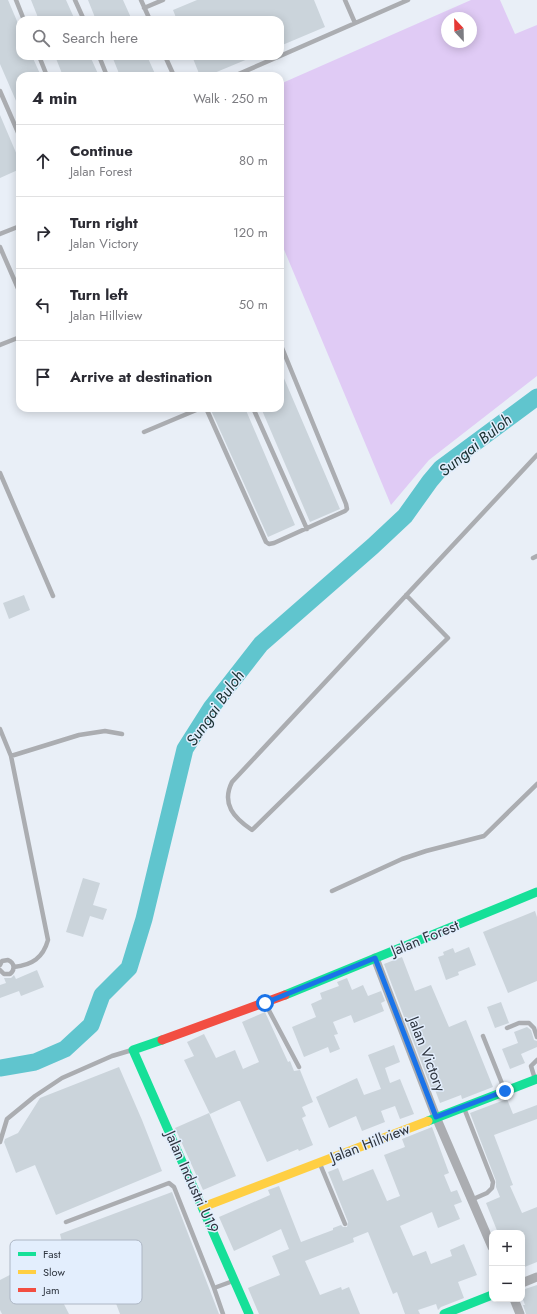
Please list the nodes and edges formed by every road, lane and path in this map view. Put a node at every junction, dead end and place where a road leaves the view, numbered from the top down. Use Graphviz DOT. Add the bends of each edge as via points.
graph roads {
  1 [pos="16,0"];
  2 [pos="75,0"];
  3 [pos="141,0"];
  4 [pos="163,0"];
  5 [pos="345,0"];
  6 [pos="408,0"];
  7 [pos="144,8"];
  8 [pos="22,16"];
  9 [pos="82,16"];
  10 [pos="148,16"];
  11 [pos="355,23"];
  12 [pos="284,54"];
  13 [pos="41,60"];
  14 [pos="101,60"];
  15 [pos="167,60"];
  16 [pos="271,60"];
  17 [pos="45,72"];
  18 [pos="106,72"];
  19 [pos="172,72"];
  20 [pos="243,72"];
  21 [pos="0,91"];
  22 [pos="16,128"];
  23 [pos="16,228"];
  24 [pos="0,234"];
  25 [pos="1,250"];
  26 [pos="16,284"];
  27 [pos="16,339"];
  28 [pos="0,345"];
  29 [pos="284,353"];
  30 [pos="192,412"];
  31 [pos="208,412"];
  32 [pos="255,412"];
  33 [pos="144,432"];
  34 [pos="537,455"];
  35 [pos="0,473"];
  36 [pos="306,529"];
  37 [pos="406,595"];
  38 [pos="53,596"];
  39 [pos="0,729"];
  40 [pos="122,734"];
  41 [pos="11,756"];
  42 [pos="537,784"];
  43 [pos="332,890"];
  44 [pos="537,892"];
  45 [pos="375,958"];
  46 [pos="0,965"];
  47 [pos="14,966"];
  48 [pos="0,970"];
  49 [pos="265,1003"];
  50 [pos="508,1028"];
  51 [pos="483,1036"];
  52 [pos="537,1037"];
  53 [pos="134,1050"];
  54 [pos="537,1060"];
  55 [pos="300,1067"];
  56 [pos="536,1079"];
  57 [pos="505,1091"];
  58 [pos="463,1107"];
  59 [pos="436,1117"];
  60 [pos="0,1142"];
  61 [pos="319,1162"];
  62 [pos="471,1200"];
  63 [pos="203,1207"];
  64 [pos="66,1222"];
  65 [pos="345,1224"];
  66 [pos="489,1240"];
  67 [pos="537,1277"];
  68 [pos="234,1280"];
  69 [pos="525,1282"];
  70 [pos="214,1288"];
  71 [pos="489,1296"];
  72 [pos="515,1302"];
  73 [pos="224,1314"];
  74 [pos="249,1314"];
  75 [pos="444,1314"];
  76 [pos="520,1314"];
  1 -- 8 [label="lane"];
  2 -- 9 [label="lane"];
  3 -- 7 [label="lane"];
  4 -- 7 [label="lane"];
  5 -- 11 [label="lane"];
  6 -- 11 [label="lane"];
  7 -- 10 [label="lane"];
  11 -- 12 [label="lane"];
  13 -- 17 [label="lane"];
  14 -- 18 [label="lane"];
  15 -- 19 [label="lane"];
  16 -- 20 [label="lane"];
  21 -- 22 [label="lane"];
  23 -- 24 [label="lane"];
  25 -- 26 [label="lane"];
  27 -- 28 [label="lane"];
  29 -- 36 [label="lane" via="347,506 343,513"];
  30 -- 33 [label="lane"];
  31 -- 36 [label="lane" via="266,542 274,543"];
  32 -- 36 [label="lane"];
  34 -- 37 [label="lane"];
  35 -- 38 [label="lane"];
  37 -- 37 [label="lane" via="448,638 252,830 245,826 232,812 228,803 228,792 232,782"];
  39 -- 41 [label="lane"];
  40 -- 41 [label="lane" via="105,731 79,734"];
  41 -- 47 [label="lane" via="48,940 47,946 35,962"];
  42 -- 43 [label="lane" via="484,836 402,859"];
  44 -- 45 [label="street, Jalan Forest"];
  45 -- 49 [label="street, Jalan Forest"];
  45 -- 59 [label="street, Jalan Victory"];
  46 -- 47 [label="lane" via="2,961 8,960"];
  47 -- 48 [label="lane" via="10,974 4,974"];
  49 -- 53 [label="street, Jalan Forest"];
  49 -- 55 [label="lane"];
  50 -- 52 [label="lane" via="519,1023 529,1023"];
  51 -- 57 [label="lane"];
  53 -- 60 [label="lane" via="112,1056 62,1078 35,1096 7,1119"];
  53 -- 63 [label="street, Jalan Industri U19"];
  54 -- 56 [label="lane" via="531,1066"];
  56 -- 57 [label="street, Jalan Hillview"];
  57 -- 58 [label="street, Jalan Hillview"];
  58 -- 59 [label="street, Jalan Hillview"];
  58 -- 62 [label="lane" via="493,1182 487,1193"];
  59 -- 61 [label="street, Jalan Hillview"];
  59 -- 62 [label="street, Jalan Victory"];
  61 -- 63 [label="street, Jalan Hillview"];
  61 -- 65 [label="lane"];
  62 -- 66 [label="street, Jalan Victory"];
  63 -- 68 [label="street, Jalan Industri U19"];
  64 -- 70 [label="lane" via="170,1183 174,1187"];
  67 -- 69 [label="street"];
  68 -- 70 [label="lane"];
  68 -- 74 [label="street, Jalan Industri U19"];
  70 -- 73 [label="lane"];
  71 -- 75 [label="street"];
  72 -- 76 [label="street"];
}
